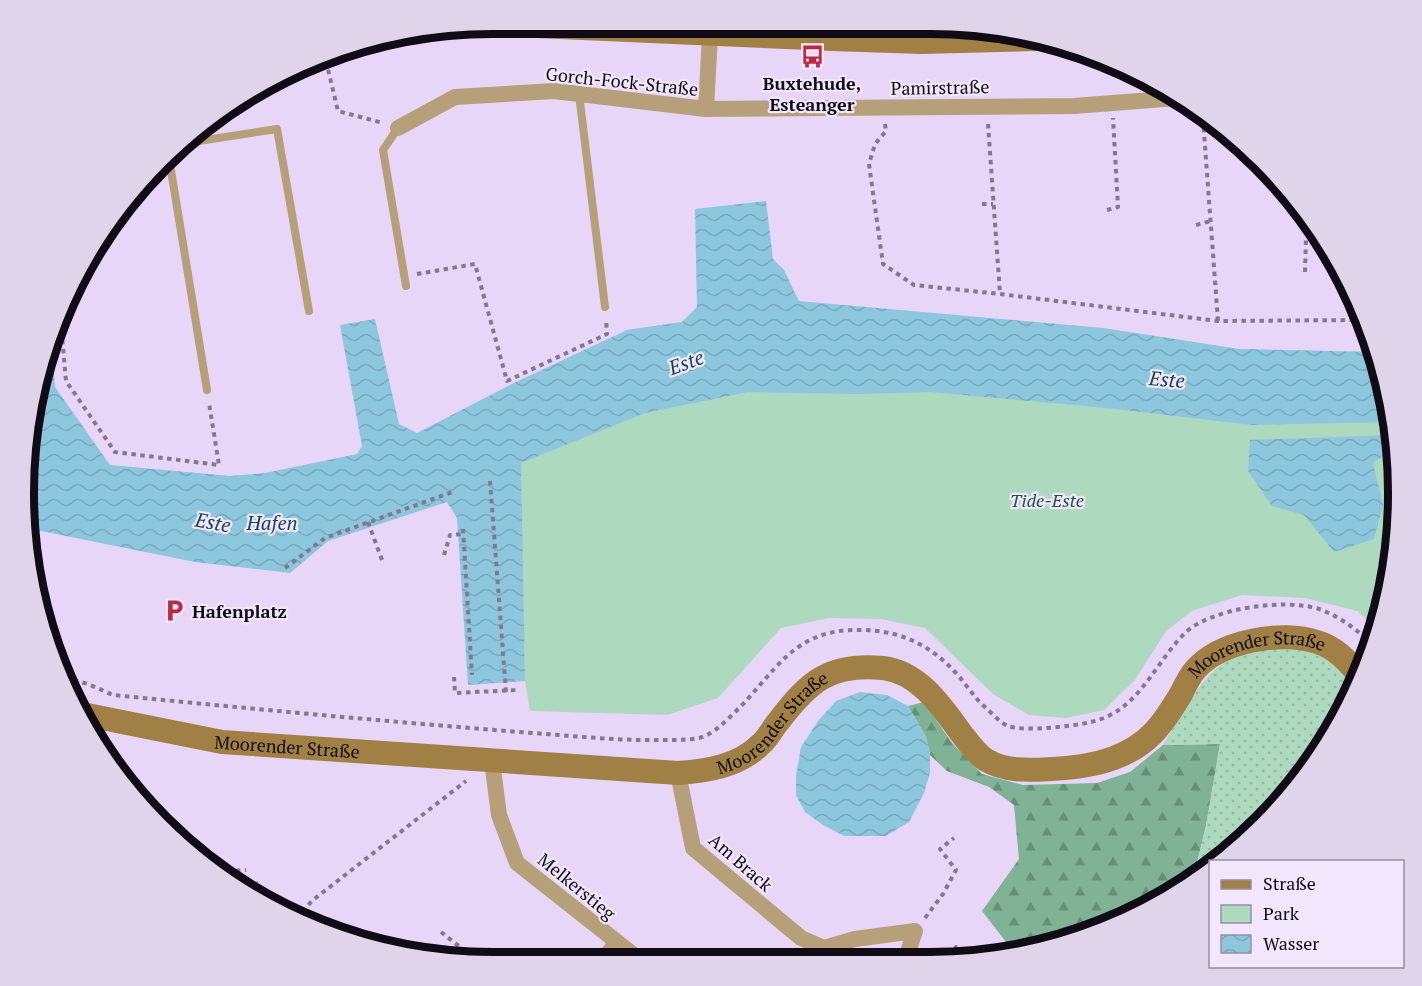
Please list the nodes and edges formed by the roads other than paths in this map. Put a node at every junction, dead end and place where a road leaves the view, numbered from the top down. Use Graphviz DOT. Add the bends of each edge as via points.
graph roads {
  1 [pos="700,34"];
  2 [pos="710,35"];
  3 [pos="984,38"];
  4 [pos="579,94"];
  5 [pos="1163,99"];
  6 [pos="706,109"];
  7 [pos="398,128"];
  8 [pos="200,141"];
  9 [pos="171,167"];
  10 [pos="406,286"];
  11 [pos="605,307"];
  12 [pos="309,311"];
  13 [pos="207,390"];
  14 [pos="1353,668"];
  15 [pos="93,716"];
  16 [pos="492,761"];
  17 [pos="678,773"];
  18 [pos="616,942"];
  19 [pos="609,952"];
  20 [pos="629,952"];
  21 [pos="827,952"];
  22 [pos="831,952"];
  23 [pos="908,952"];
  1 -- 2 [label="street"];
  2 -- 3 [label="street"];
  2 -- 6 [label="street"];
  4 -- 6 [label="street, Gorch-Fock-Straße"];
  4 -- 7 [label="street, Gorch-Fock-Straße" via="554,91 455,97"];
  4 -- 11 [label="lane"];
  5 -- 6 [label="street, Pamirstraße" via="1074,106"];
  7 -- 10 [label="lane" via="383,150"];
  8 -- 12 [label="lane" via="277,129"];
  9 -- 13 [label="lane"];
  14 -- 17 [label="street, Moorender Straße" via="1318,642 1278,637 1254,639 1213,656 1195,670 1161,726 1125,753 1070,768 1020,771 986,760 939,703 905,676 887,669 844,668 824,675 797,697 762,743 746,756 706,771"];
  15 -- 16 [label="street, Moorender Straße" via="222,742"];
  16 -- 17 [label="street, Moorender Straße"];
  16 -- 18 [label="street, Melkerstieg" via="499,815 517,863"];
  17 -- 21 [label="street, Am Brack" via="693,848 801,938"];
  18 -- 19 [label="street"];
  18 -- 20 [label="street, Melkerstieg"];
  22 -- 23 [label="street, Am Brack" via="855,939 915,931"];
}
